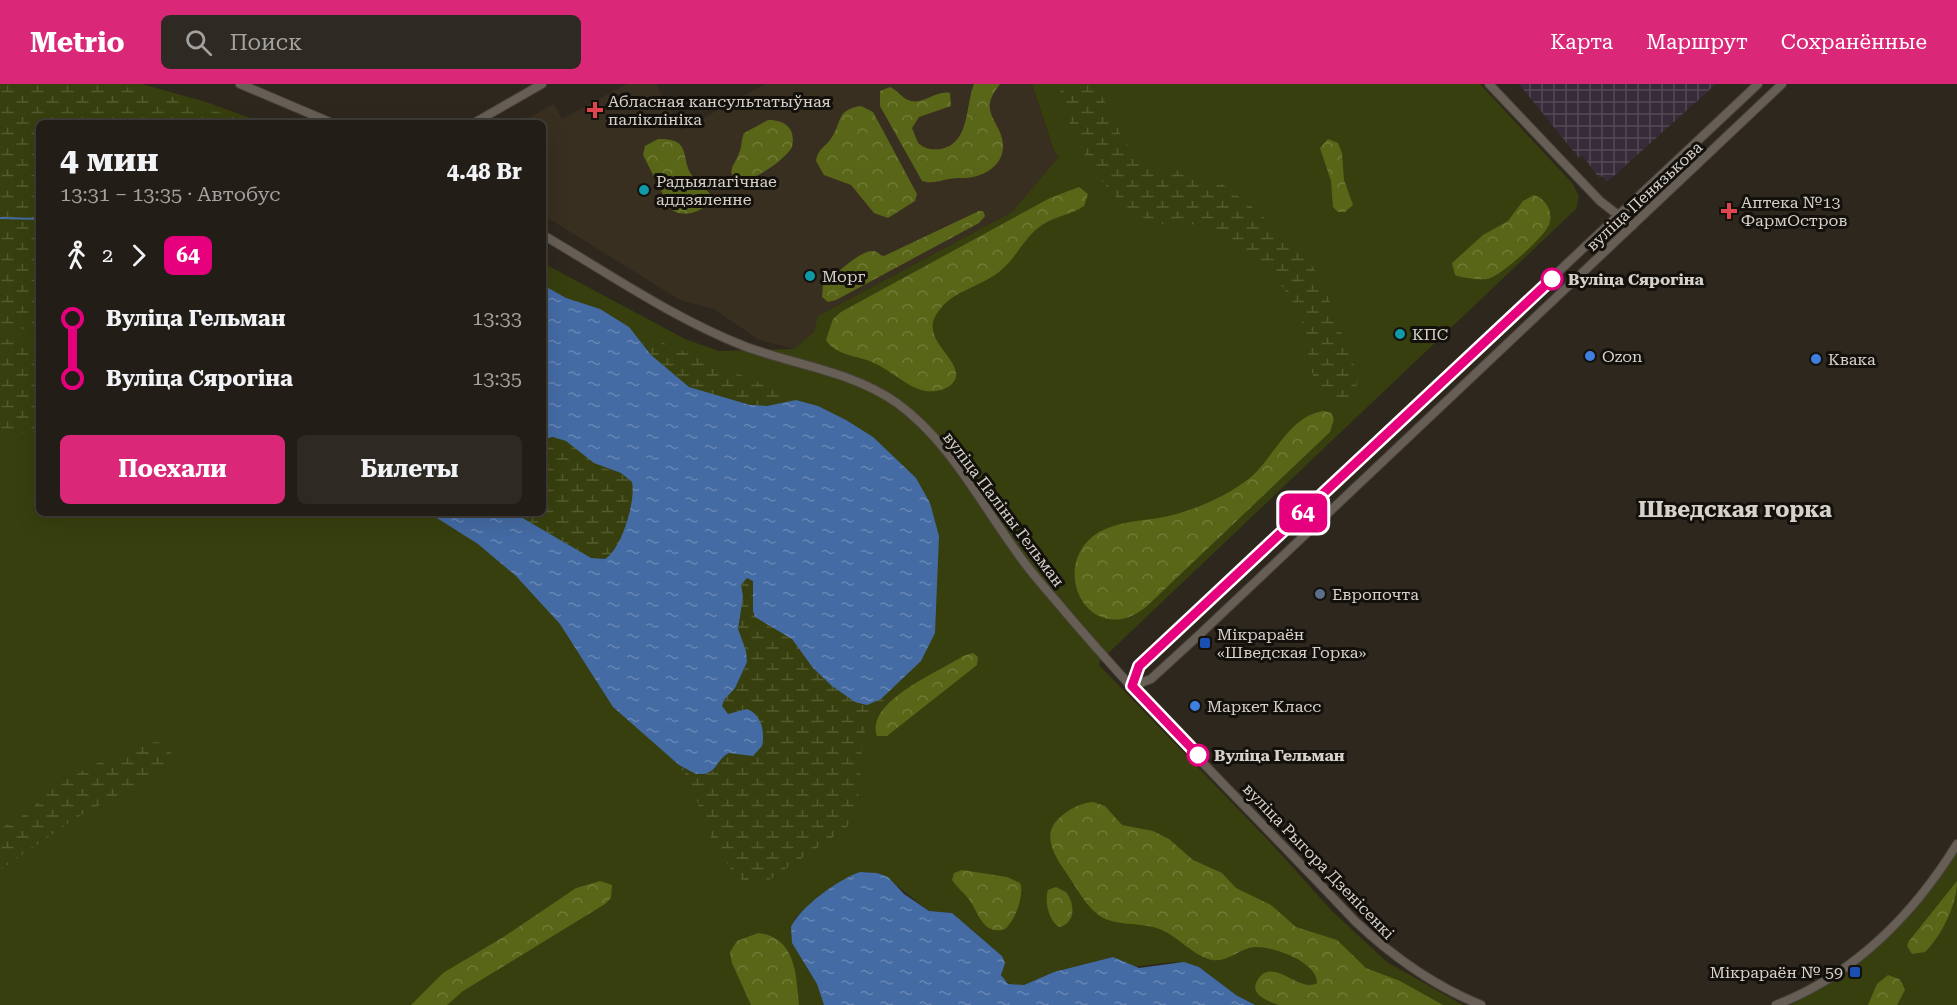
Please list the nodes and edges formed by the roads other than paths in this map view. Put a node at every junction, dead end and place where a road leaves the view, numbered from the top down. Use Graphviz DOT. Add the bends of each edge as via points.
graph roads {
  1 [pos="240,84"];
  2 [pos="542,84"];
  3 [pos="1489,84"];
  4 [pos="1758,84"];
  5 [pos="1782,84"];
  6 [pos="325,120"];
  7 [pos="479,120"];
  8 [pos="1619,215"];
  9 [pos="1632,226"];
  10 [pos="546,238"];
  11 [pos="1132,686"];
  12 [pos="1207,764"];
  13 [pos="1957,844"];
  14 [pos="1481,1005"];
  15 [pos="1776,1005"];
  1 -- 6 [label="street"];
  2 -- 7 [label="street"];
  3 -- 8 [label="street" via="1600,201"];
  4 -- 8 [label="street, вуліца Пенязькова"];
  5 -- 9 [label="street, вуліца Пенязькова"];
  8 -- 9 [label="street"];
  8 -- 11 [label="street, вуліца Пенязькова" via="1139,666"];
  9 -- 11 [label="street, вуліца Пенязькова" via="1198,636 1151,679"];
  10 -- 11 [label="street, вуліца Паліны Гельман" via="710,330 850,380 894,402 925,426 947,451 1016,552"];
  11 -- 12 [label="street, вуліца Паліны Гельман"];
  12 -- 14 [label="street, вуліца Рыгора Дзенісенкі" via="1380,944 1431,980"];
  13 -- 15 [label="street" via="1937,877 1882,937 1833,975"];
}
